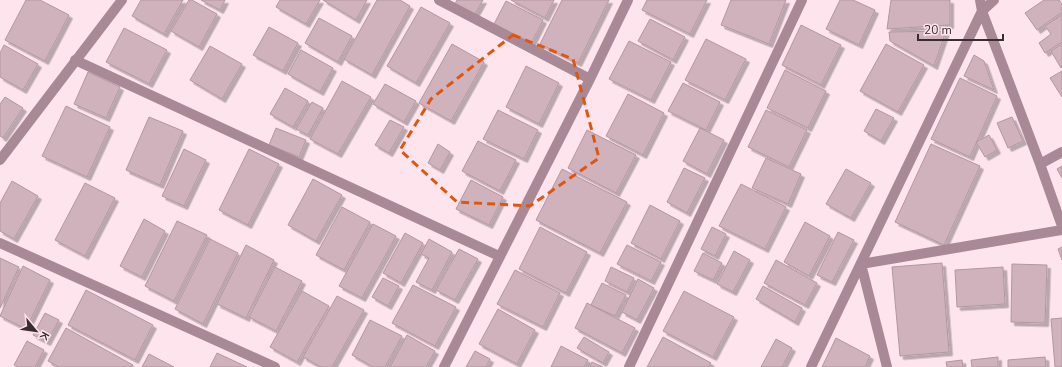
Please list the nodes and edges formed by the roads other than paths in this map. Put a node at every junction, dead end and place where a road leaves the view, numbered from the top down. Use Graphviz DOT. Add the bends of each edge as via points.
graph roads {
  1 [pos="122,0"];
  2 [pos="439,0"];
  3 [pos="628,0"];
  4 [pos="802,0"];
  5 [pos="980,0"];
  6 [pos="994,0"];
  7 [pos="982,11"];
  8 [pos="75,60"];
  9 [pos="590,79"];
  10 [pos="1062,152"];
  11 [pos="0,160"];
  12 [pos="1040,164"];
  13 [pos="1062,226"];
  14 [pos="1062,230"];
  15 [pos="0,243"];
  16 [pos="498,256"];
  17 [pos="861,264"];
  18 [pos="275,367"];
  19 [pos="444,367"];
  20 [pos="629,367"];
  21 [pos="811,367"];
  22 [pos="887,367"];
  1 -- 8 [label="street"];
  2 -- 9 [label="street"];
  3 -- 9 [label="street"];
  4 -- 20 [label="street"];
  5 -- 7 [label="street"];
  6 -- 7 [label="street"];
  7 -- 12 [label="street"];
  7 -- 17 [label="street"];
  8 -- 11 [label="street"];
  8 -- 16 [label="street"];
  9 -- 16 [label="street"];
  10 -- 12 [label="street"];
  12 -- 13 [label="street"];
  14 -- 17 [label="street"];
  15 -- 18 [label="street"];
  16 -- 19 [label="street"];
  17 -- 21 [label="street"];
  17 -- 22 [label="street"];
}
